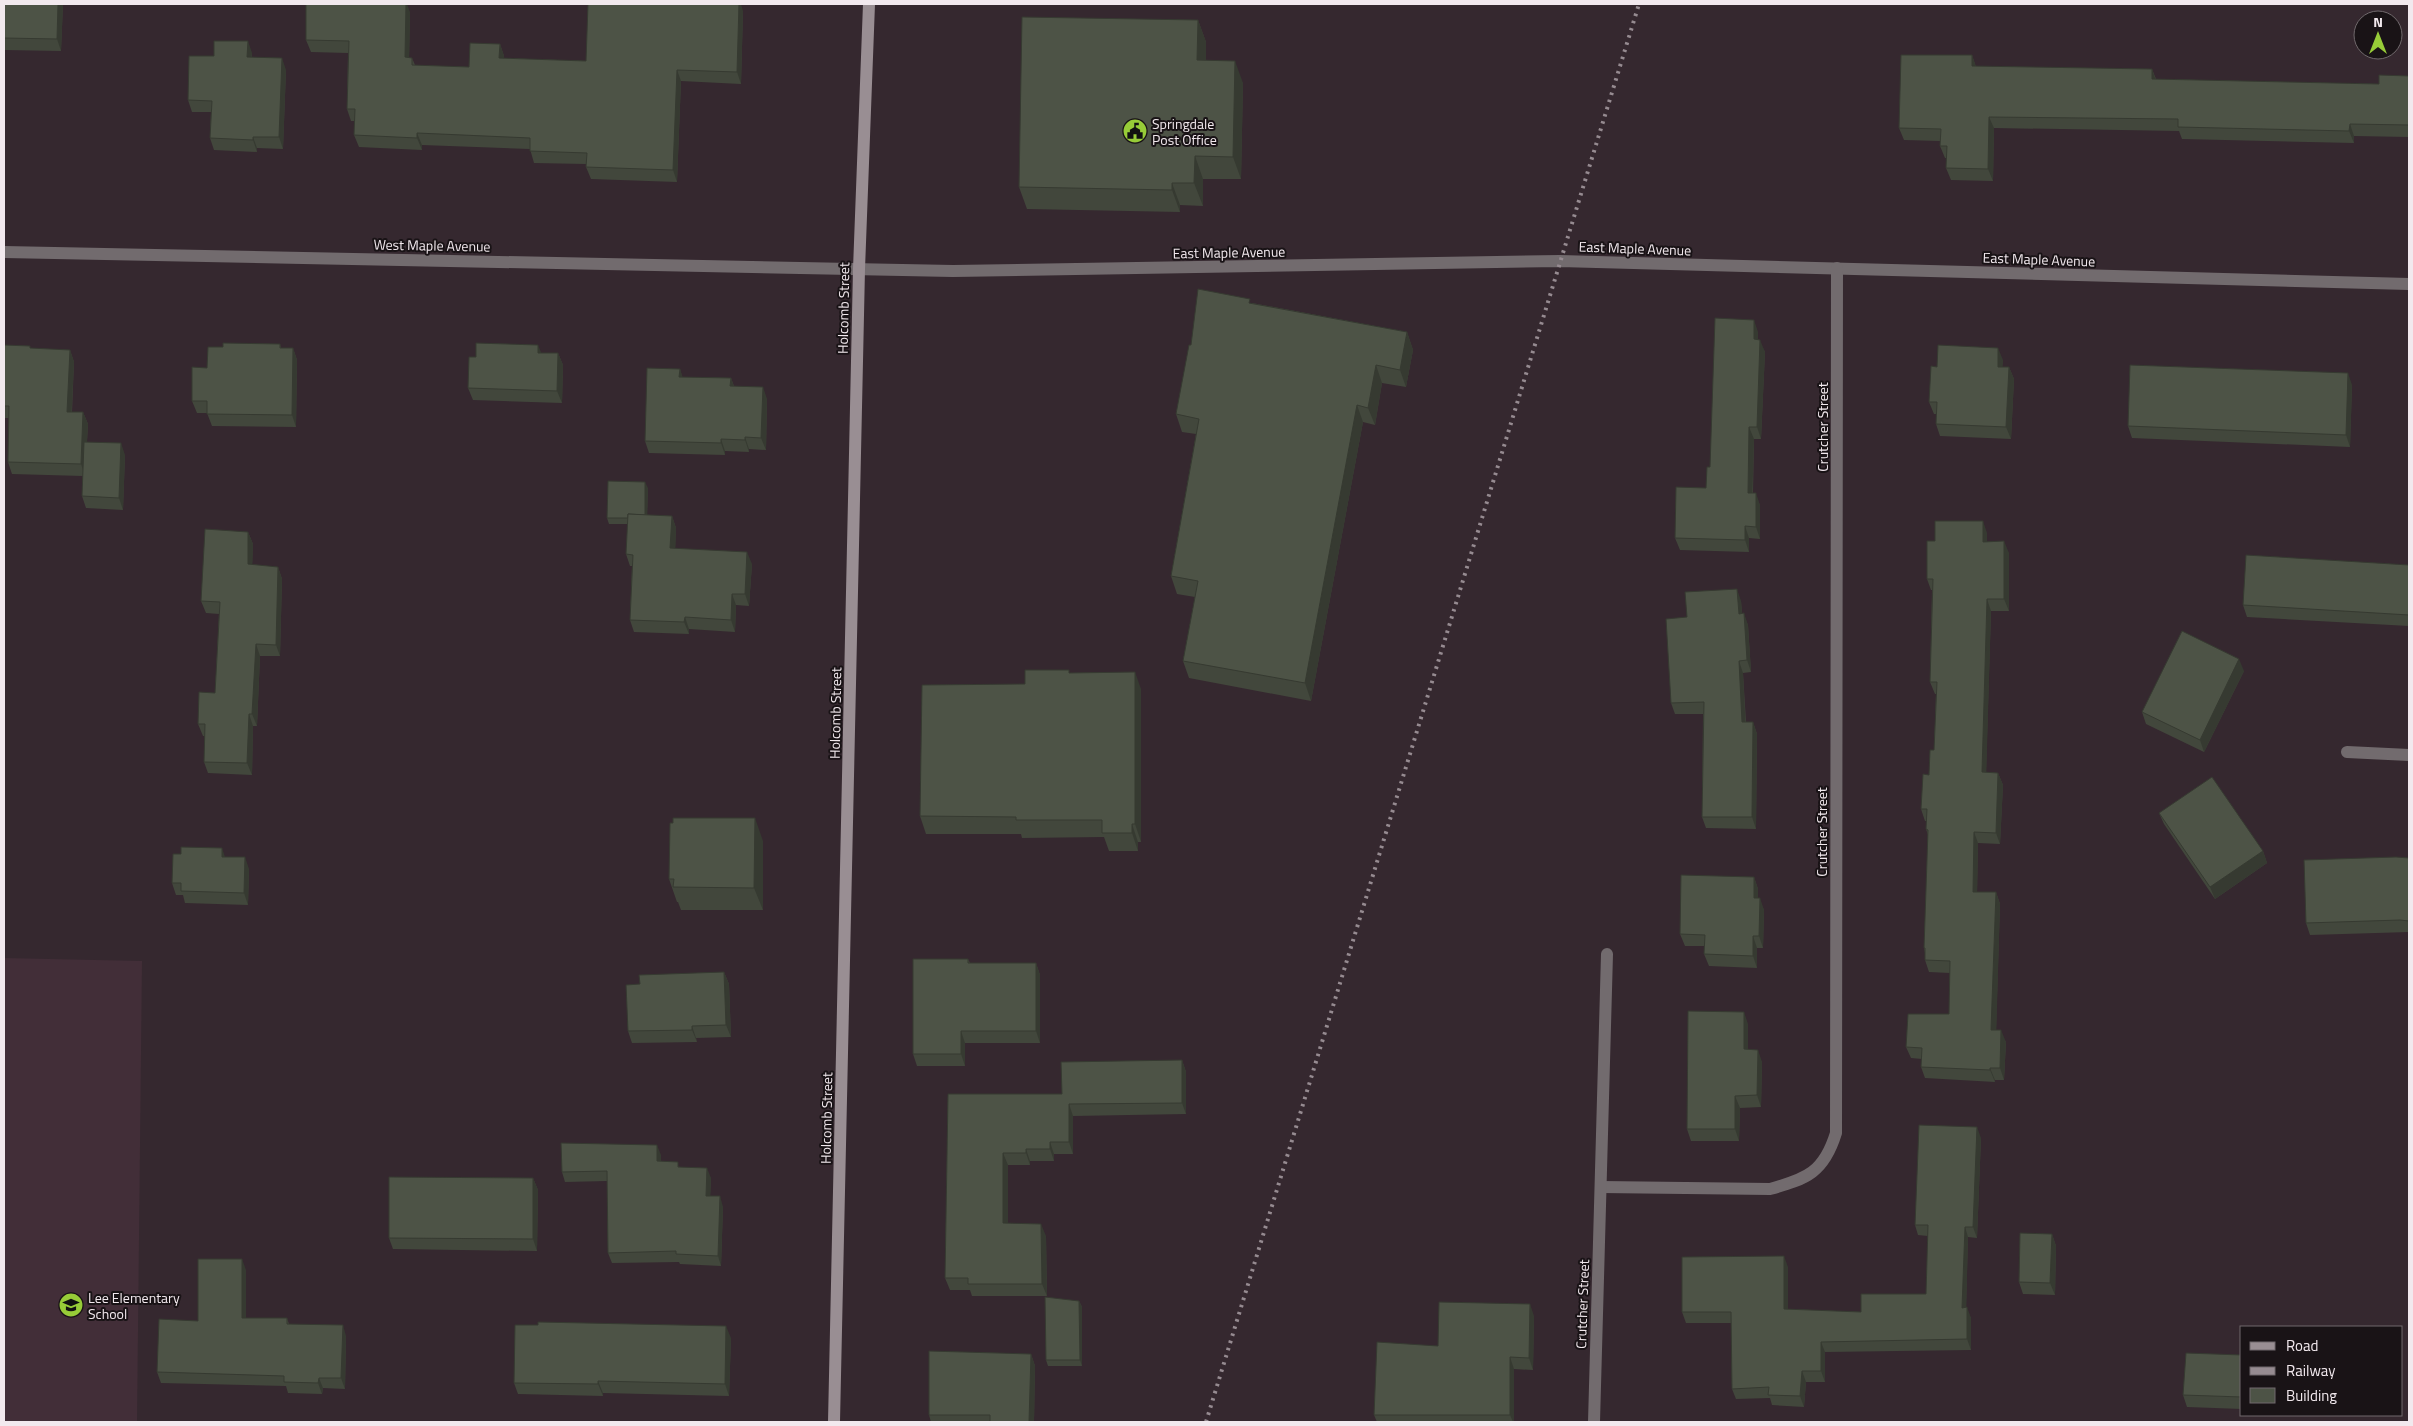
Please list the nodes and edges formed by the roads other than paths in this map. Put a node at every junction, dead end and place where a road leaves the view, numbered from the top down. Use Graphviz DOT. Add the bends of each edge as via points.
graph roads {
  1 [pos="869,4"];
  2 [pos="4,252"];
  3 [pos="1837,268"];
  4 [pos="859,269"];
  5 [pos="2409,284"];
  6 [pos="2347,752"];
  7 [pos="2409,755"];
  8 [pos="1607,954"];
  9 [pos="1600,1187"];
  10 [pos="834,1422"];
  11 [pos="1594,1422"];
  1 -- 4 [label="street, Holcomb Street"];
  2 -- 4 [label="street, West Maple Avenue"];
  3 -- 4 [label="street, East Maple Avenue" via="1560,261 1021,270"];
  3 -- 5 [label="street, East Maple Avenue"];
  3 -- 9 [label="street, Crutcher Street" via="1836,1133 1830,1154 1814,1171 1794,1182 1770,1188"];
  4 -- 10 [label="street, Holcomb Street"];
  6 -- 7 [label="street"];
  8 -- 9 [label="street, Crutcher Street"];
  9 -- 11 [label="street, Crutcher Street"];
}
